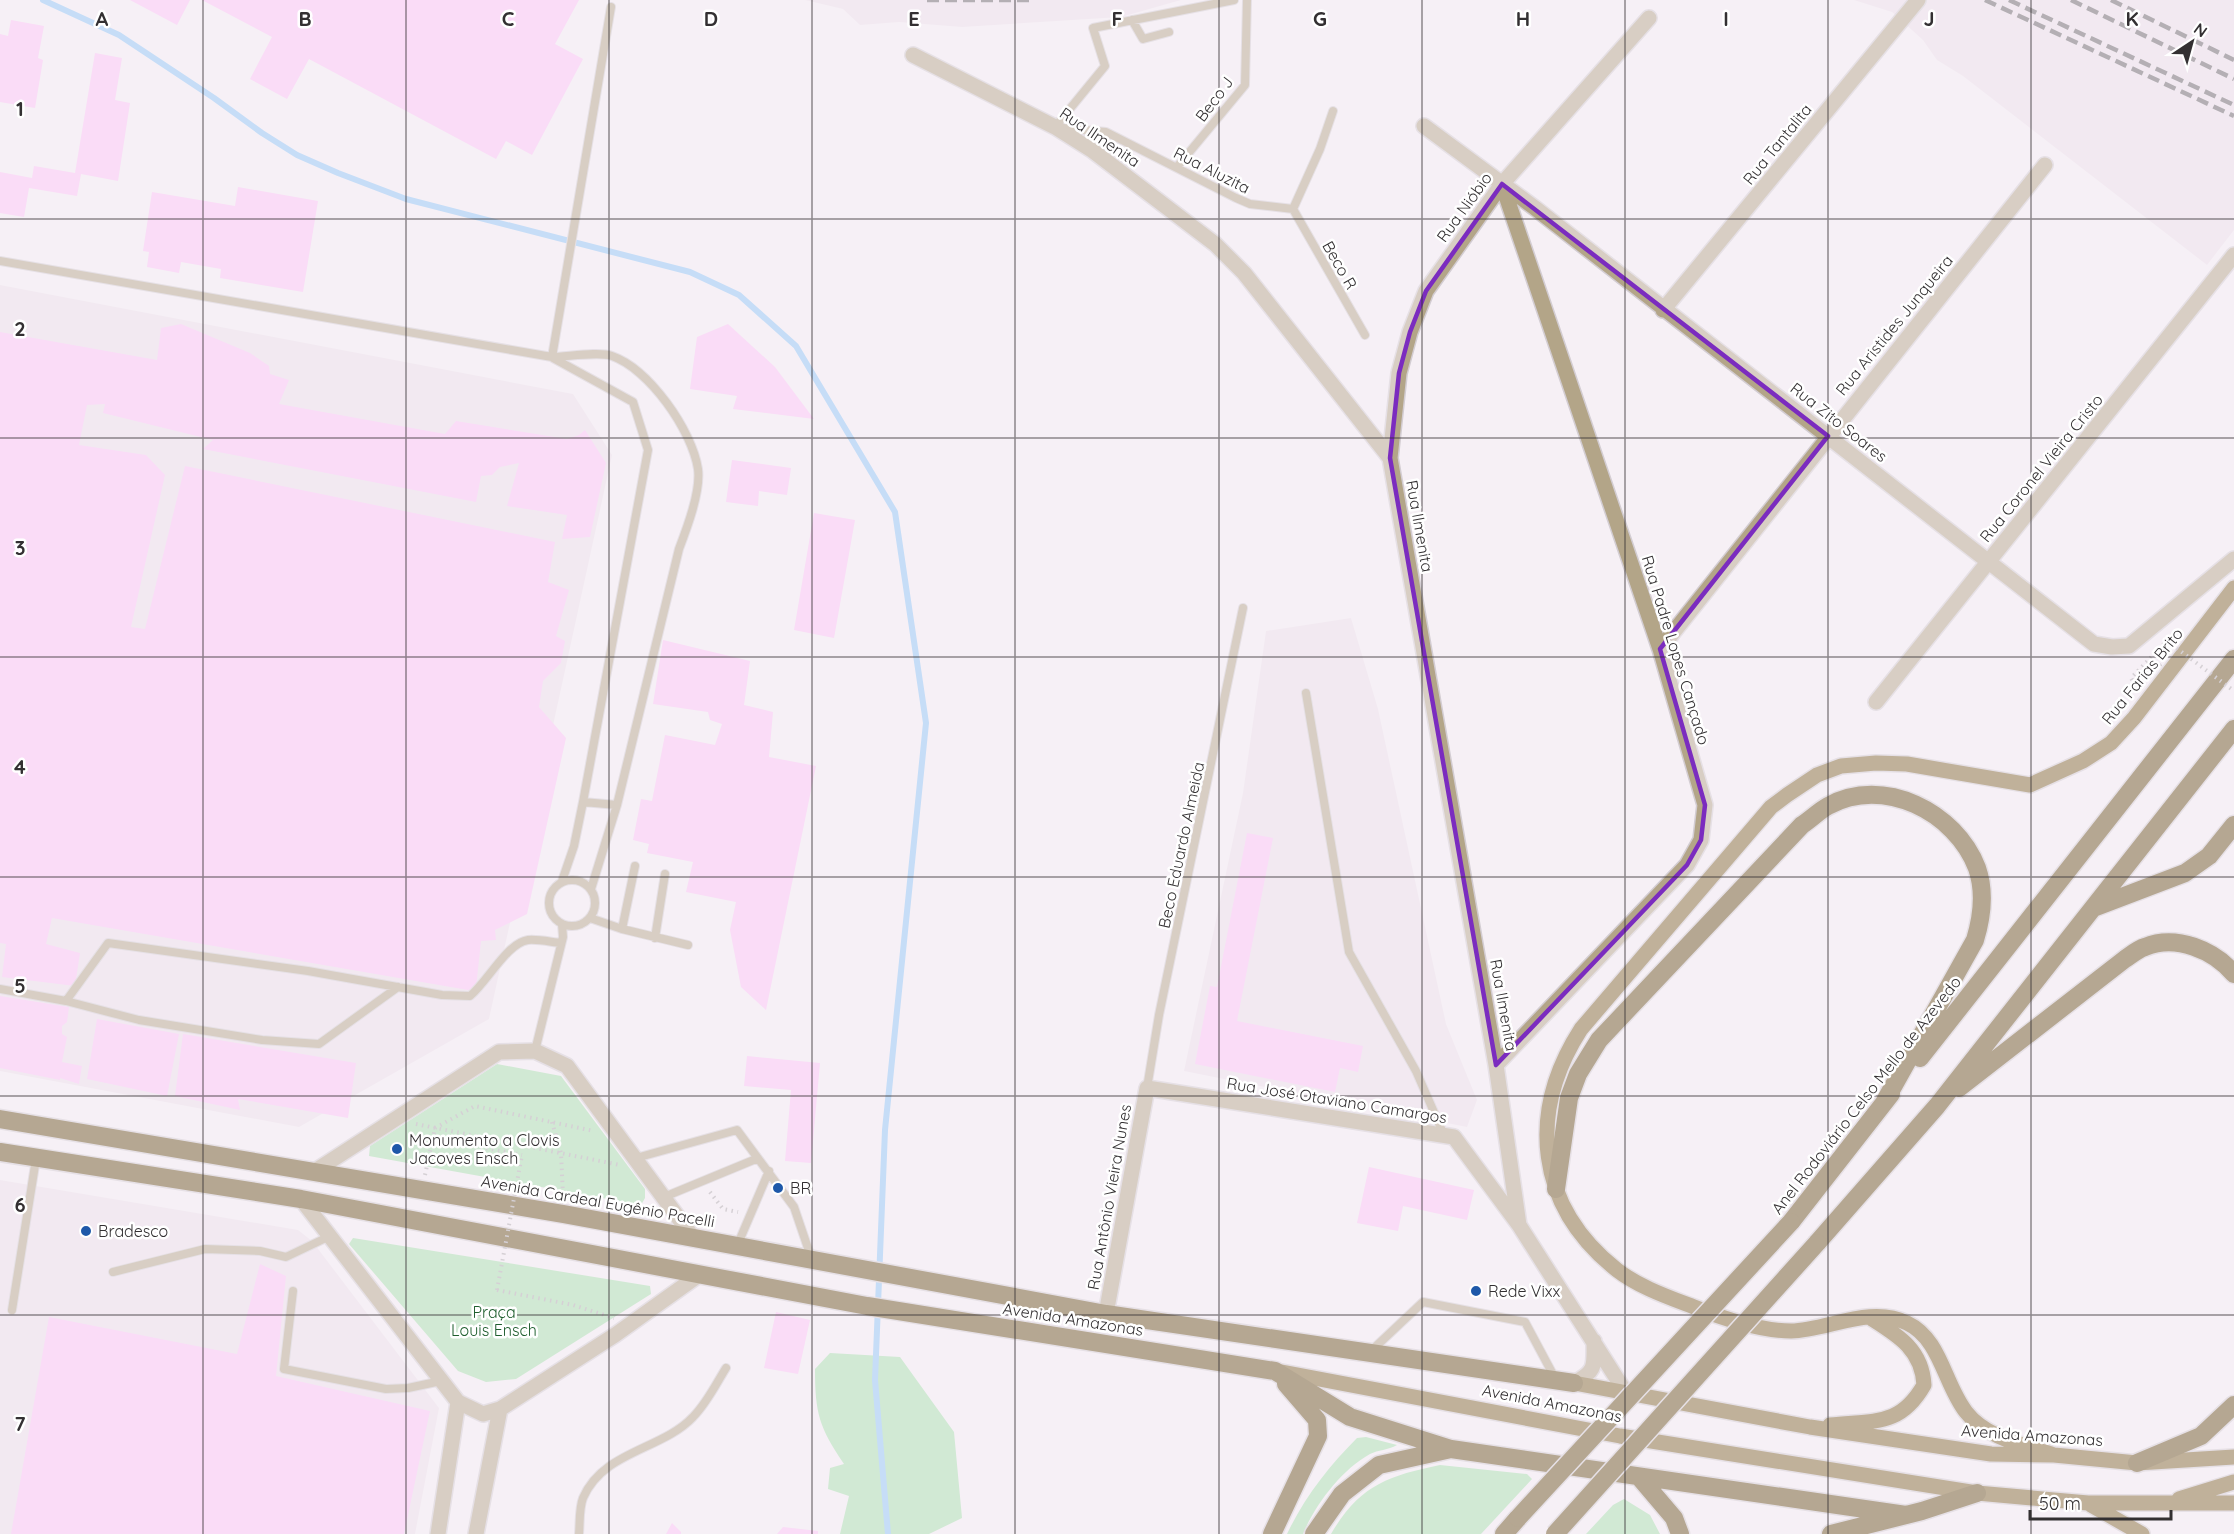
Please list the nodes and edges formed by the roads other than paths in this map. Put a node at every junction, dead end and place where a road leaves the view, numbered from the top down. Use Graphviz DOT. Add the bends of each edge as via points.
graph roads {
  1 [pos="1234,0"];
  2 [pos="1246,0"];
  3 [pos="1918,0"];
  4 [pos="611,7"];
  5 [pos="1649,18"];
  6 [pos="1132,20"];
  7 [pos="1169,32"];
  8 [pos="913,55"];
  9 [pos="1333,111"];
  10 [pos="1424,126"];
  11 [pos="1055,127"];
  12 [pos="2045,165"];
  13 [pos="1177,167"];
  14 [pos="1502,184"];
  15 [pos="1293,209"];
  16 [pos="2234,255"];
  17 [pos="0,261"];
  18 [pos="1664,310"];
  19 [pos="1365,334"];
  20 [pos="552,357"];
  21 [pos="1828,436"];
  22 [pos="1390,458"];
  23 [pos="2234,559"];
  24 [pos="1988,564"];
  25 [pos="2234,588"];
  26 [pos="1243,608"];
  27 [pos="1660,649"];
  28 [pos="2234,659"];
  29 [pos="1306,693"];
  30 [pos="1876,702"];
  31 [pos="2234,729"];
  32 [pos="583,802"];
  33 [pos="616,805"];
  34 [pos="2234,825"];
  35 [pos="635,866"];
  36 [pos="665,874"];
  37 [pos="562,881"];
  38 [pos="591,889"];
  39 [pos="2092,909"];
  40 [pos="590,918"];
  41 [pos="562,924"];
  42 [pos="622,929"];
  43 [pos="654,938"];
  44 [pos="561,943"];
  45 [pos="688,945"];
  46 [pos="2234,974"];
  47 [pos="398,987"];
  48 [pos="0,989"];
  49 [pos="66,1001"];
  50 [pos="535,1051"];
  51 [pos="1496,1065"];
  52 [pos="1147,1088"];
  53 [pos="1885,1101"];
  54 [pos="1937,1106"];
  55 [pos="0,1119"];
  56 [pos="1444,1135"];
  57 [pos="0,1152"];
  58 [pos="36,1157"];
  59 [pos="756,1159"];
  60 [pos="641,1164"];
  61 [pos="315,1171"];
  62 [pos="769,1171"];
  63 [pos="1556,1189"];
  64 [pos="664,1197"];
  65 [pos="301,1200"];
  66 [pos="1519,1225"];
  67 [pos="330,1236"];
  68 [pos="694,1239"];
  69 [pos="737,1246"];
  70 [pos="812,1259"];
  71 [pos="869,1270"];
  72 [pos="113,1272"];
  73 [pos="699,1275"];
  74 [pos="292,1291"];
  75 [pos="12,1310"];
  76 [pos="1106,1314"];
  77 [pos="1870,1317"];
  78 [pos="1594,1341"];
  79 [pos="1369,1353"];
  80 [pos="726,1368"];
  81 [pos="1275,1371"];
  82 [pos="441,1381"];
  83 [pos="1565,1382"];
  84 [pos="1626,1393"];
  85 [pos="458,1402"];
  86 [pos="2234,1405"];
  87 [pos="500,1409"];
  88 [pos="1810,1427"];
  89 [pos="1451,1449"];
  90 [pos="2054,1455"];
  91 [pos="2234,1457"];
  92 [pos="2137,1463"];
  93 [pos="1640,1478"];
  94 [pos="2234,1482"];
  95 [pos="1977,1493"];
  96 [pos="2088,1503"];
  97 [pos="2234,1503"];
  98 [pos="2159,1505"];
  99 [pos="1906,1515"];
  100 [pos="438,1534"];
  101 [pos="476,1534"];
  102 [pos="579,1534"];
  103 [pos="1272,1534"];
  104 [pos="1314,1534"];
  105 [pos="1504,1534"];
  106 [pos="1555,1534"];
  107 [pos="1680,1534"];
  108 [pos="1832,1534"];
  109 [pos="2142,1534"];
  1 -- 6 [label="lane"];
  2 -- 13 [label="lane, Beco J" via="1245,85"];
  3 -- 18 [label="street, Rua Tantalita"];
  4 -- 20 [label="lane"];
  5 -- 14 [label="street, Rua Nióbio"];
  6 -- 7 [label="lane" via="1143,39"];
  6 -- 11 [label="lane" via="1093,28 1105,66"];
  8 -- 11 [label="street, Rua Ilmenita"];
  9 -- 15 [label="lane"];
  10 -- 14 [label="street, Rua Zito Soares"];
  11 -- 13 [label="lane, Rua Aluzita" via="1106,132"];
  11 -- 22 [label="street, Rua Ilmenita" via="1093,151 1215,244 1244,273"];
  12 -- 21 [label="street, Rua Aristides Junqueira"];
  13 -- 15 [label="lane, Rua Aluzita" via="1250,204"];
  14 -- 18 [label="street, Rua Zito Soares"];
  14 -- 22 [label="street, Rua Nióbio" via="1426,291 1399,373"];
  14 -- 27 [label="street, Rua Padre Lopes Cançado"];
  15 -- 19 [label="lane, Beco R"];
  16 -- 24 [label="street, Rua Coronel Vieira Cristo"];
  17 -- 20 [label="lane"];
  18 -- 21 [label="street, Rua Zito Soares"];
  20 -- 32 [label="lane" via="633,402 648,450"];
  20 -- 33 [label="lane" via="611,355 648,379 678,418 698,470 692,519 679,549"];
  21 -- 24 [label="street, Rua Zito Soares"];
  21 -- 27 [label="street, Rua Aristides Junqueira"];
  22 -- 51 [label="street, Rua Ilmenita"];
  23 -- 24 [label="street, Rua Zito Soares" via="2154,628 2129,646 2112,647 2094,644"];
  24 -- 30 [label="street, Rua Coronel Vieira Cristo"];
  25 -- 63 [label="main road, Rua Farias Brito" via="2169,663 2134,718 2111,743 2083,761 2030,785 1907,764 1841,766 1817,775 1771,807 1596,1008 1570,1046 1559,1066 1546,1116 1546,1154"];
  26 -- 52 [label="lane, Beco Eduardo Almeida"];
  27 -- 51 [label="street, Rua Padre Lopes Cançado" via="1705,805 1701,840 1688,865"];
  28 -- 53 [label="highway, Anel Rodoviário Celso Mello de Azevedo"];
  29 -- 56 [label="lane" via="1349,952 1416,1071"];
  31 -- 39 [label="highway"];
  32 -- 33 [label="lane"];
  32 -- 37 [label="lane"];
  33 -- 38 [label="lane"];
  34 -- 39 [label="highway" via="2209,856 2185,873"];
  35 -- 42 [label="lane"];
  36 -- 43 [label="lane"];
  37 -- 38 [label="lane" via="573,879"];
  37 -- 41 [label="lane" via="549,897 553,917"];
  38 -- 40 [label="lane" via="595,909"];
  39 -- 54 [label="highway"];
  40 -- 41 [label="lane" via="582,924"];
  40 -- 42 [label="lane"];
  41 -- 44 [label="lane"];
  42 -- 43 [label="lane"];
  43 -- 45 [label="lane"];
  44 -- 47 [label="lane" via="527,940 511,946 487,981 470,996"];
  44 -- 50 [label="lane"];
  46 -- 54 [label="highway" via="2212,955 2190,945 2146,946"];
  47 -- 49 [label="lane" via="319,1044 262,1040 150,1022"];
  47 -- 49 [label="lane" via="108,943"];
  48 -- 49 [label="lane"];
  50 -- 60 [label="street" via="567,1066"];
  50 -- 61 [label="street" via="499,1052"];
  51 -- 66 [label="street, Rua Ilmenita"];
  52 -- 56 [label="street, Rua José Otaviano Camargos"];
  52 -- 76 [label="street, Rua Antônio Vieira Nunes"];
  53 -- 63 [label="highway" via="1975,940 1982,917 1977,869 1957,835 1938,817 1915,804 1893,796 1872,795 1828,806 1802,825 1599,1040 1573,1083 1563,1124"];
  53 -- 105 [label="highway, Anel Rodoviário Celso Mello de Azevedo, bridge" via="1791,1222"];
  54 -- 106 [label="highway, bridge"];
  55 -- 61 [label="highway, Avenida Cardeal Eugênio Pacelli"];
  56 -- 66 [label="street, Rua José Otaviano Camargos" via="1454,1137"];
  57 -- 58 [label="highway"];
  58 -- 65 [label="highway"];
  58 -- 75 [label="lane"];
  59 -- 60 [label="lane" via="737,1130"];
  59 -- 62 [label="lane"];
  59 -- 64 [label="lane"];
  60 -- 64 [label="street"];
  61 -- 68 [label="highway, Avenida Cardeal Eugênio Pacelli"];
  62 -- 69 [label="lane"];
  62 -- 70 [label="lane" via="794,1207"];
  63 -- 77 [label="main road" via="1583,1236 1617,1270 1679,1301 1725,1319 1791,1330"];
  64 -- 68 [label="street"];
  65 -- 67 [label="street"];
  65 -- 73 [label="highway"];
  66 -- 78 [label="street, Rua José Otaviano Camargos"];
  67 -- 72 [label="lane" via="286,1257 260,1251 205,1249"];
  67 -- 82 [label="street"];
  68 -- 69 [label="highway, Avenida Cardeal Eugênio Pacelli"];
  69 -- 70 [label="highway, Avenida Cardeal Eugênio Pacelli"];
  70 -- 71 [label="highway, Avenida Cardeal Eugênio Pacelli"];
  71 -- 76 [label="highway, Avenida Amazonas"];
  73 -- 81 [label="highway, Avenida Amazonas"];
  73 -- 87 [label="street"];
  74 -- 82 [label="lane" via="284,1369 386,1389"];
  76 -- 79 [label="highway, Avenida Amazonas"];
  77 -- 88 [label="main road" via="1900,1336 1915,1352 1924,1385 1901,1414"];
  77 -- 90 [label="main road" via="1895,1319 1921,1332 1938,1355 1965,1411 1975,1421 2001,1437"];
  78 -- 83 [label="street" via="1594,1364 1589,1375"];
  78 -- 84 [label="street, Rua José Otaviano Camargos"];
  79 -- 83 [label="highway, Avenida Amazonas"];
  79 -- 83 [label="lane" via="1423,1302 1525,1322"];
  80 -- 102 [label="lane" via="693,1418 620,1459 594,1480 583,1499"];
  81 -- 89 [label="highway" via="1350,1417"];
  81 -- 95 [label="main road, Avenida Amazonas" via="1620,1436"];
  81 -- 103 [label="highway" via="1317,1420 1318,1436"];
  82 -- 85 [label="street"];
  83 -- 84 [label="main road, Avenida Amazonas"];
  84 -- 88 [label="main road, Avenida Amazonas"];
  85 -- 87 [label="street" via="483,1414"];
  85 -- 100 [label="street"];
  86 -- 92 [label="highway" via="2201,1436"];
  87 -- 101 [label="street"];
  88 -- 90 [label="main road, Avenida Amazonas" via="1990,1454"];
  89 -- 93 [label="highway"];
  89 -- 104 [label="highway" via="1379,1465 1342,1494"];
  90 -- 92 [label="main road, Avenida Amazonas"];
  91 -- 92 [label="main road, Avenida Amazonas"];
  93 -- 99 [label="highway"];
  93 -- 107 [label="highway" via="1674,1518"];
  94 -- 98 [label="main road"];
  95 -- 96 [label="main road, Avenida Amazonas"];
  95 -- 99 [label="highway"];
  96 -- 98 [label="main road, Avenida Amazonas"];
  96 -- 109 [label="main road"];
  97 -- 98 [label="main road, Avenida Amazonas"];
  99 -- 108 [label="highway"];
}
